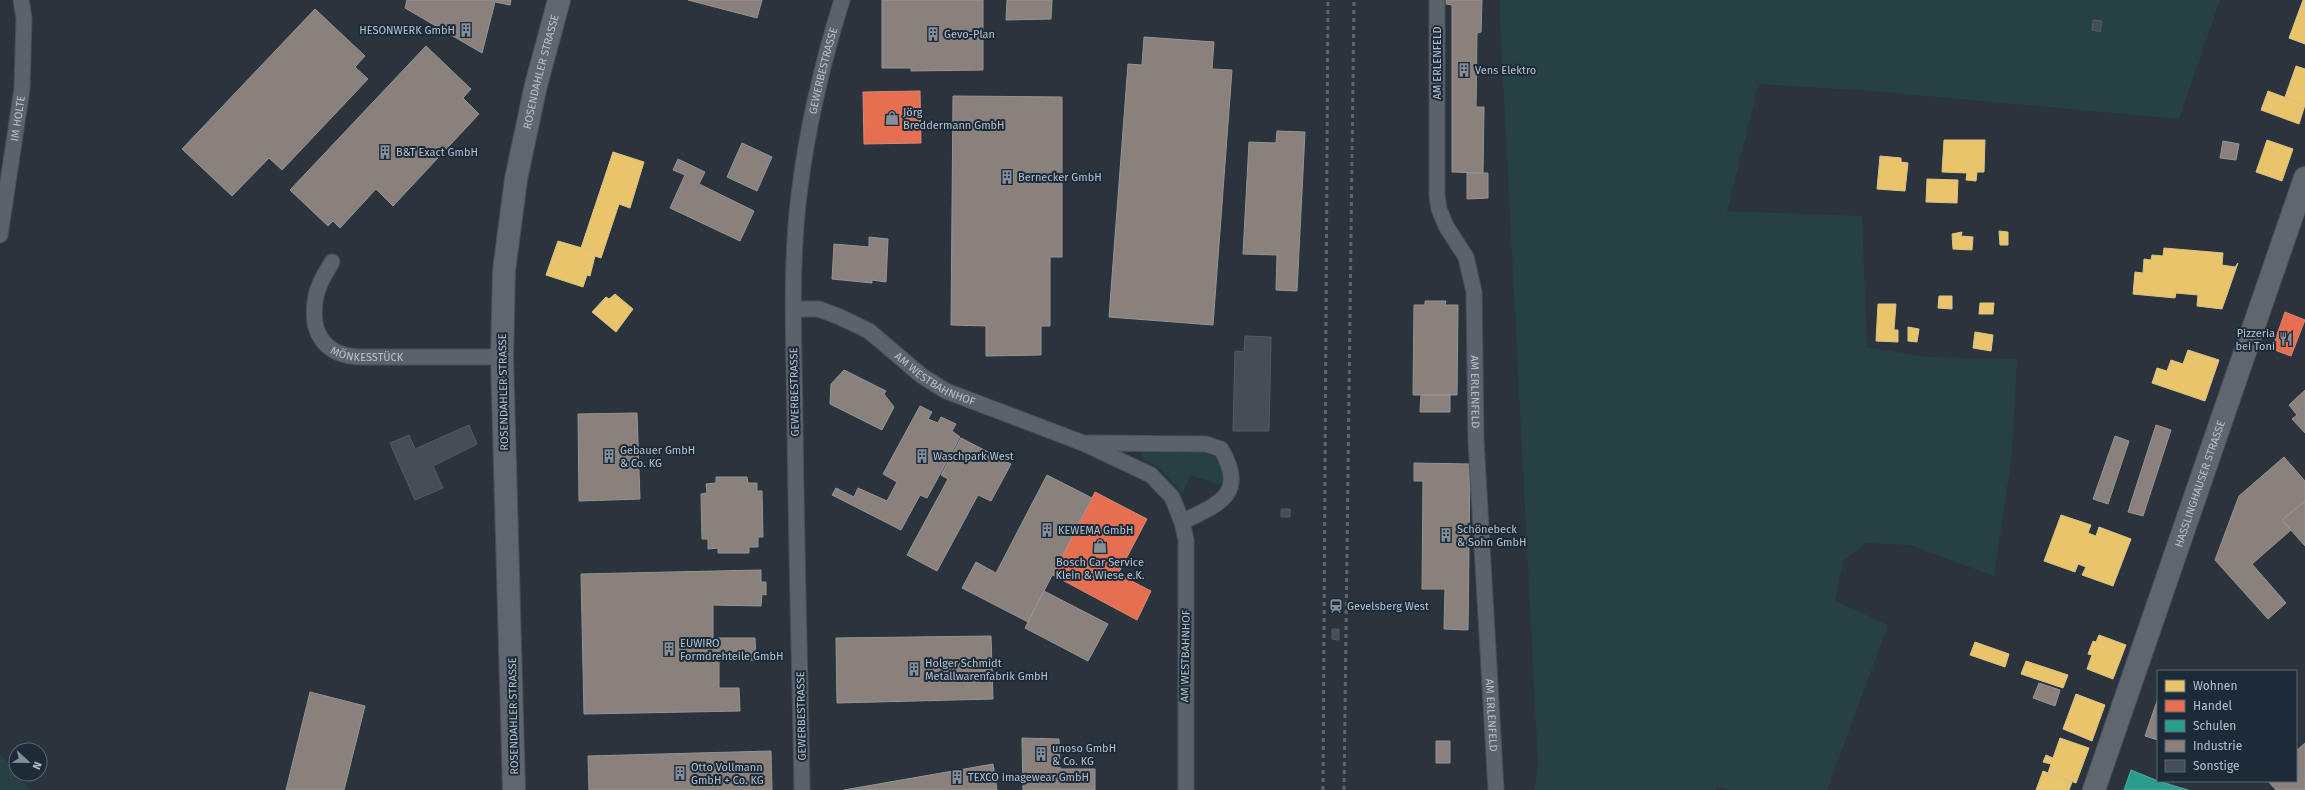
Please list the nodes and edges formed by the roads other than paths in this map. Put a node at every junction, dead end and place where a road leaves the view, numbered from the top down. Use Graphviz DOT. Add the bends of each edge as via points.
graph roads {
  1 [pos="21,0"];
  2 [pos="558,0"];
  3 [pos="842,0"];
  4 [pos="1437,0"];
  5 [pos="2305,178"];
  6 [pos="0,235"];
  7 [pos="332,262"];
  8 [pos="794,309"];
  9 [pos="502,357"];
  10 [pos="1083,443"];
  11 [pos="1182,522"];
  12 [pos="514,790"];
  13 [pos="802,790"];
  14 [pos="1186,790"];
  15 [pos="1496,790"];
  16 [pos="2094,790"];
  1 -- 6 [label="street, IM HOLTE" via="24,18 22,89"];
  2 -- 9 [label="main road, ROSENDAHLER STRASSE" via="536,85 516,179 504,271"];
  3 -- 8 [label="street, GEWERBESTRASSE" via="821,73 803,162 796,239"];
  4 -- 15 [label="street, AM ERLENFELD" via="1437,195 1446,226 1466,257 1474,292 1476,441"];
  5 -- 16 [label="main road, HASSLINGHAUSER STRASSE"];
  7 -- 9 [label="street, MÖNKESSTÜCK" via="316,294 314,316 316,329 324,342 337,354 361,357"];
  8 -- 10 [label="street, AM WESTBAHNHOF" via="819,309 840,317 869,331 922,376 946,391"];
  8 -- 13 [label="street, GEWERBESTRASSE"];
  9 -- 12 [label="main road, ROSENDAHLER STRASSE"];
  10 -- 11 [label="street, AM WESTBAHNHOF" via="1151,475 1172,497"];
  10 -- 11 [label="street, AM WESTBAHNHOF" via="1206,444 1220,449 1230,465 1228,492 1217,504"];
  11 -- 14 [label="street, AM WESTBAHNHOF" via="1186,540"];
}
